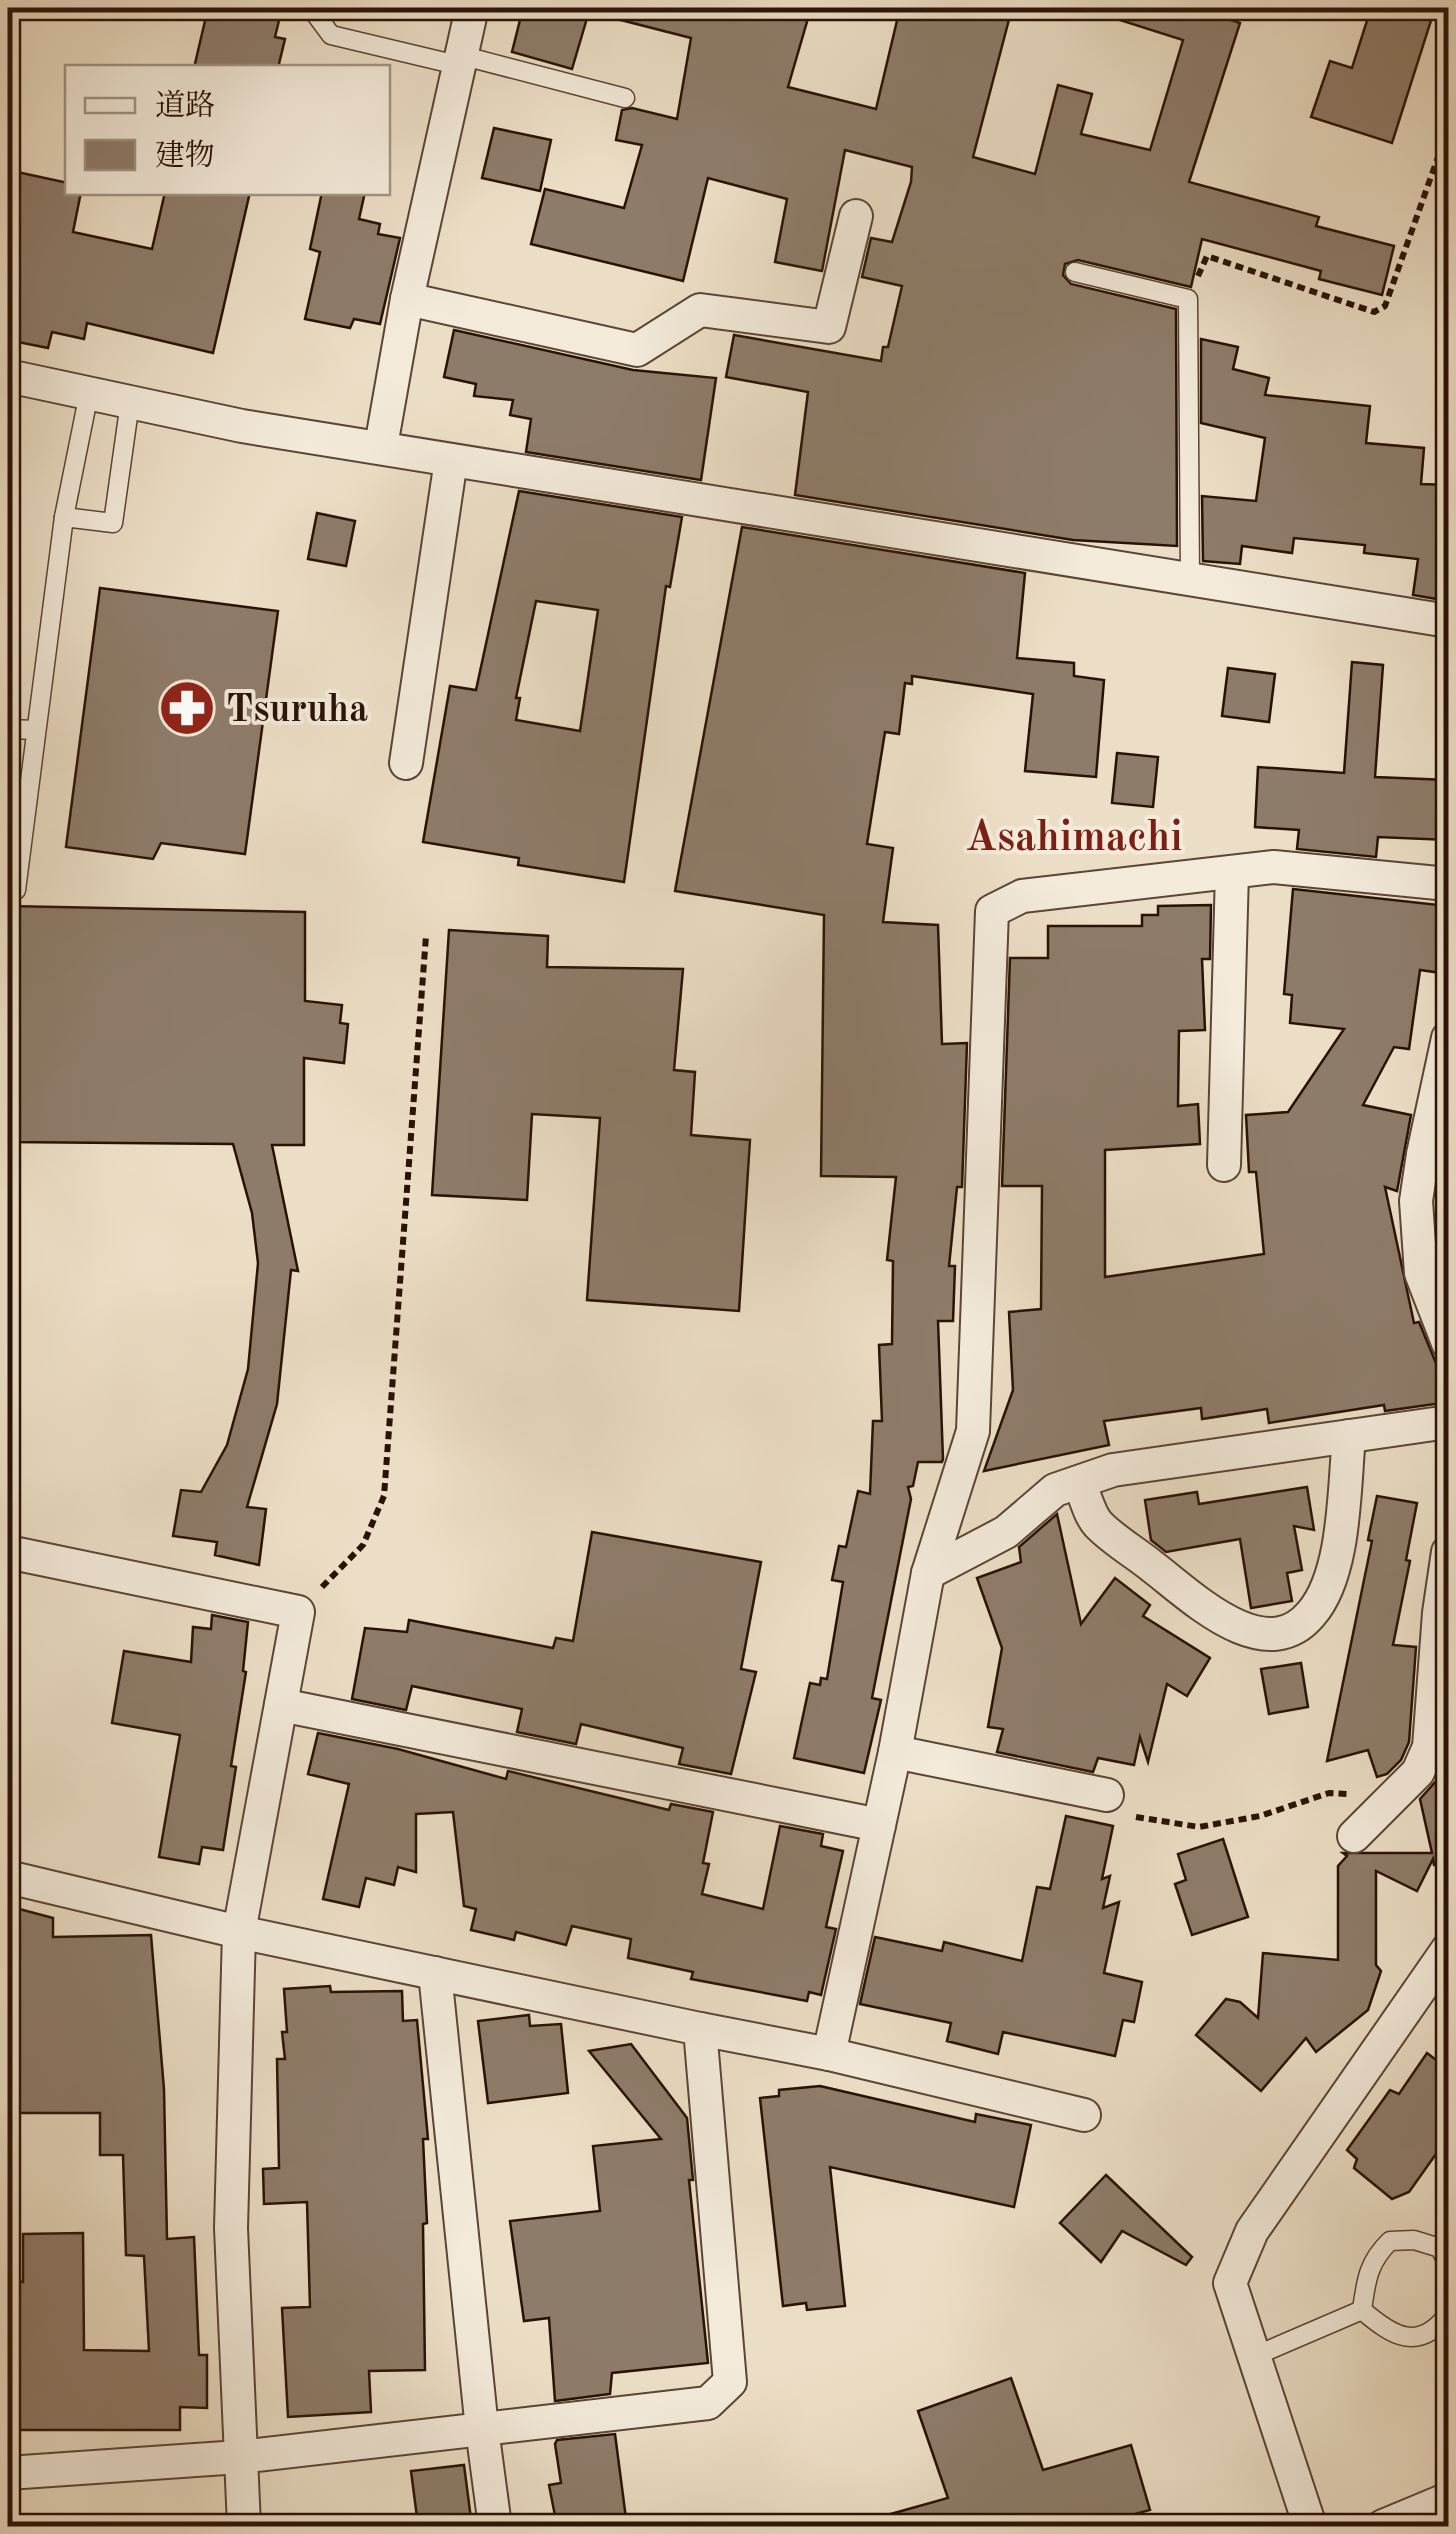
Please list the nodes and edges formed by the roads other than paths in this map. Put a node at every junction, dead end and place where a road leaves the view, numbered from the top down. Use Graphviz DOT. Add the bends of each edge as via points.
graph roads {
  1 [pos="311,8"];
  2 [pos="472,8"];
  3 [pos="459,60"];
  4 [pos="625,98"];
  5 [pos="856,216"];
  6 [pos="1075,272"];
  7 [pos="407,298"];
  8 [pos="8,376"];
  9 [pos="89,393"];
  10 [pos="130,402"];
  11 [pos="381,446"];
  12 [pos="451,460"];
  13 [pos="64,517"];
  14 [pos="1190,578"];
  15 [pos="1448,621"];
  16 [pos="8,729"];
  17 [pos="36,730"];
  18 [pos="406,762"];
  19 [pos="1232,872"];
  20 [pos="1448,884"];
  21 [pos="8,890"];
  22 [pos="1448,1038"];
  23 [pos="1436,1156"];
  24 [pos="1224,1165"];
  25 [pos="1448,1343"];
  26 [pos="1448,1422"];
  27 [pos="1349,1436"];
  28 [pos="1079,1482"];
  29 [pos="8,1552"];
  30 [pos="1448,1552"];
  31 [pos="928,1573"];
  32 [pos="281,1704"];
  33 [pos="895,1752"];
  34 [pos="1107,1794"];
  35 [pos="878,1825"];
  36 [pos="1354,1836"];
  37 [pos="8,1876"];
  38 [pos="238,1932"];
  39 [pos="1448,1949"];
  40 [pos="435,1973"];
  41 [pos="700,2029"];
  42 [pos="829,2054"];
  43 [pos="1084,2115"];
  44 [pos="1448,2264"];
  45 [pos="1362,2310"];
  46 [pos="1448,2314"];
  47 [pos="1255,2356"];
  48 [pos="482,2429"];
  49 [pos="239,2457"];
  50 [pos="8,2473"];
  51 [pos="1448,2499"];
  52 [pos="244,2526"];
  53 [pos="495,2526"];
  54 [pos="1310,2526"];
  55 [pos="1383,2526"];
  1 -- 3 [label="lane" via="331,34"];
  2 -- 3 [label="street"];
  3 -- 4 [label="lane"];
  3 -- 7 [label="street"];
  5 -- 7 [label="street" via="830,327 700,310 638,350"];
  6 -- 14 [label="lane" via="1188,299"];
  7 -- 11 [label="street"];
  8 -- 9 [label="street"];
  9 -- 10 [label="street"];
  9 -- 13 [label="lane"];
  10 -- 11 [label="street"];
  10 -- 13 [label="lane" via="113,523"];
  11 -- 12 [label="street"];
  12 -- 14 [label="street"];
  12 -- 18 [label="street"];
  13 -- 17 [label="lane"];
  14 -- 15 [label="street"];
  16 -- 17 [label="lane"];
  17 -- 21 [label="lane" via="16,890"];
  19 -- 20 [label="street" via="1274,867"];
  19 -- 24 [label="street"];
  19 -- 31 [label="street" via="1022,896 992,910 973,1430"];
  22 -- 23 [label="street"];
  23 -- 25 [label="street" via="1416,1201 1421,1273"];
  26 -- 27 [label="street"];
  27 -- 28 [label="street" via="1113,1470"];
  27 -- 28 [label="street" via="1331,1581 1312,1613 1276,1633 1219,1619 1097,1523"];
  28 -- 31 [label="street" via="1055,1490 1006,1532"];
  29 -- 32 [label="street" via="298,1612"];
  30 -- 36 [label="street" via="1429,1747 1418,1772"];
  31 -- 33 [label="street"];
  32 -- 35 [label="street"];
  32 -- 38 [label="street"];
  33 -- 34 [label="street"];
  33 -- 35 [label="street"];
  35 -- 42 [label="street"];
  37 -- 38 [label="street"];
  38 -- 40 [label="street"];
  38 -- 49 [label="street" via="231,2228"];
  39 -- 47 [label="street" via="1252,2231 1230,2282"];
  40 -- 41 [label="street"];
  40 -- 48 [label="street"];
  41 -- 42 [label="street"];
  41 -- 48 [label="street" via="730,2382 708,2403"];
  42 -- 43 [label="street"];
  44 -- 45 [label="lane" via="1440,2248 1390,2242 1368,2270"];
  45 -- 46 [label="lane" via="1388,2332 1416,2337"];
  45 -- 47 [label="lane"];
  47 -- 54 [label="street"];
  48 -- 49 [label="street"];
  48 -- 53 [label="street"];
  49 -- 50 [label="street"];
  49 -- 52 [label="street"];
  51 -- 55 [label="street"];
}
